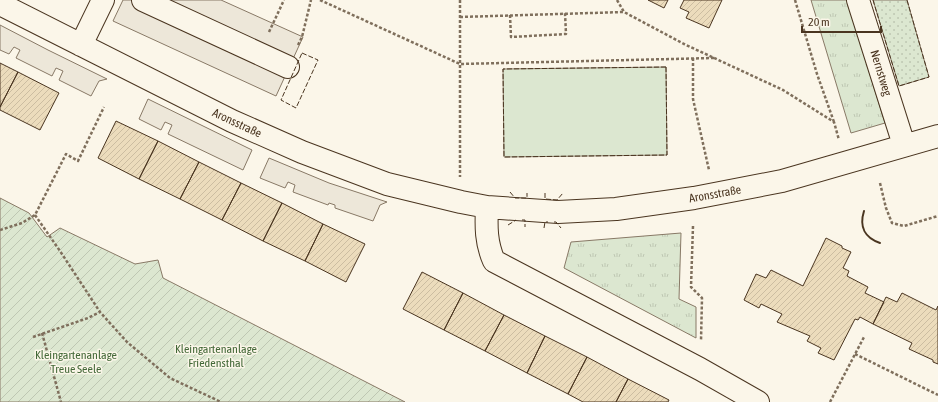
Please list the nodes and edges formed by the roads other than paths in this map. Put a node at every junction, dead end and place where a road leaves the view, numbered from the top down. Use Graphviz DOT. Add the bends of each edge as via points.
graph roads {
  1 [pos="103,0"];
  2 [pos="143,0"];
  3 [pos="858,0"];
  4 [pos="0,4"];
  5 [pos="81,45"];
  6 [pos="288,67"];
  7 [pos="938,136"];
  8 [pos="904,145"];
  9 [pos="487,208"];
  10 [pos="758,402"];
  1 -- 5 [label="street"];
  2 -- 6 [label="street"];
  3 -- 8 [label="street, Nernstweg"];
  4 -- 5 [label="street, Aronsstraße"];
  5 -- 9 [label="street, Aronsstraße" via="232,121 302,152 387,184"];
  7 -- 8 [label="street, Aronsstraße"];
  8 -- 9 [label="street, Aronsstraße" via="782,181 694,198 616,209 565,211"];
  9 -- 10 [label="street" via="486,230 489,250 494,261"];
}
